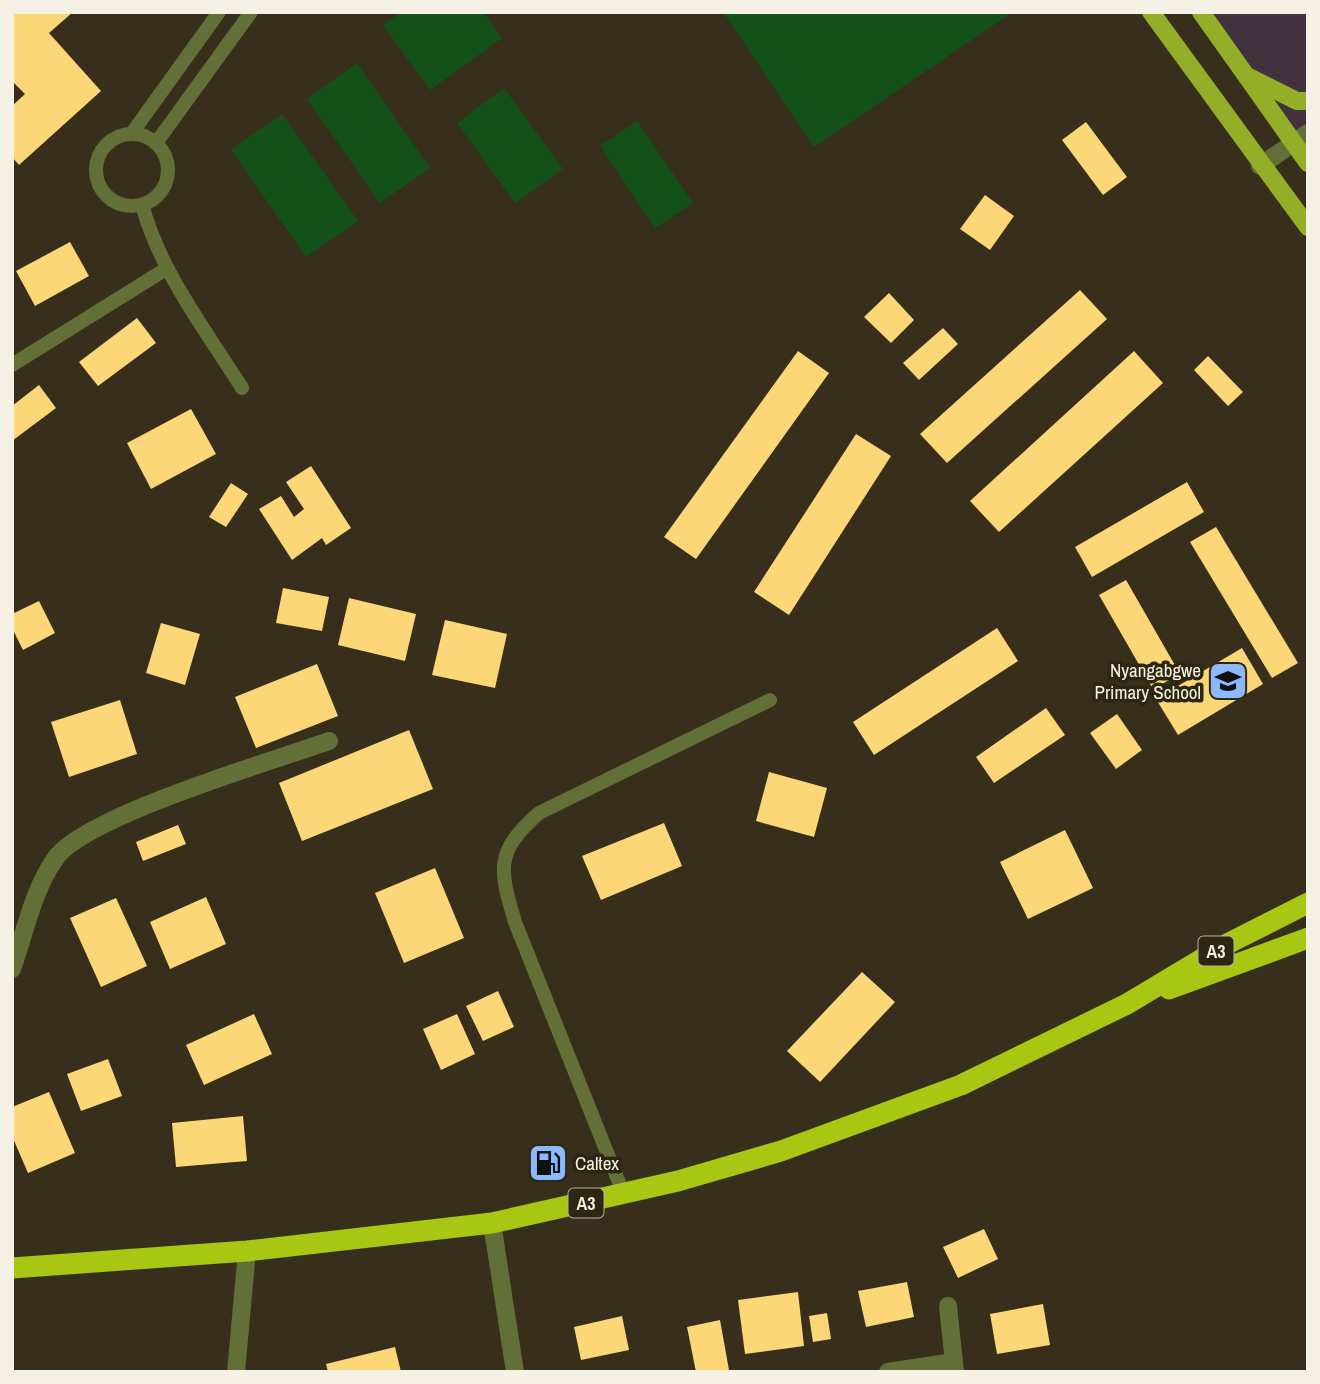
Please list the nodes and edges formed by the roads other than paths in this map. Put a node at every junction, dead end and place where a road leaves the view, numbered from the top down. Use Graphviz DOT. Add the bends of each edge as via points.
graph roads {
  1 [pos="219,12"];
  2 [pos="251,12"];
  3 [pos="1151,12"];
  4 [pos="1201,12"];
  5 [pos="1246,75"];
  6 [pos="1308,102"];
  7 [pos="132,134"];
  8 [pos="1300,138"];
  9 [pos="156,142"];
  10 [pos="1308,163"];
  11 [pos="1260,166"];
  12 [pos="142,205"];
  13 [pos="1308,227"];
  14 [pos="166,269"];
  15 [pos="12,365"];
  16 [pos="242,388"];
  17 [pos="770,700"];
  18 [pos="329,741"];
  19 [pos="1308,903"];
  20 [pos="1308,938"];
  21 [pos="12,969"];
  22 [pos="1127,1004"];
  23 [pos="624,1195"];
  24 [pos="492,1223"];
  25 [pos="247,1251"];
  26 [pos="12,1268"];
  27 [pos="948,1306"];
  28 [pos="954,1367"];
  29 [pos="236,1372"];
  30 [pos="515,1372"];
  31 [pos="888,1372"];
  1 -- 7 [label="lane"];
  2 -- 9 [label="lane"];
  3 -- 11 [label="main road"];
  4 -- 5 [label="main road"];
  5 -- 6 [label="main road"];
  5 -- 8 [label="main road"];
  7 -- 9 [label="lane"];
  7 -- 12 [label="lane" via="104,146 96,176 112,201"];
  8 -- 10 [label="main road"];
  8 -- 11 [label="street"];
  9 -- 12 [label="lane" via="164,152 168,177 154,199"];
  11 -- 13 [label="main road"];
  12 -- 14 [label="lane"];
  14 -- 15 [label="lane"];
  14 -- 16 [label="lane"];
  17 -- 23 [label="lane" via="539,813 516,834 503,858 515,922"];
  18 -- 21 [label="street" via="113,819 75,838 55,857 43,881"];
  19 -- 22 [label="highway, A3" via="1227,944"];
  20 -- 22 [label="highway, A3"];
  22 -- 23 [label="highway, A3" via="961,1085 781,1150"];
  23 -- 24 [label="highway, A3"];
  24 -- 25 [label="highway, A3"];
  24 -- 30 [label="street"];
  25 -- 26 [label="highway, A3"];
  25 -- 29 [label="street"];
  27 -- 28 [label="street"];
  28 -- 31 [label="street"];
}
